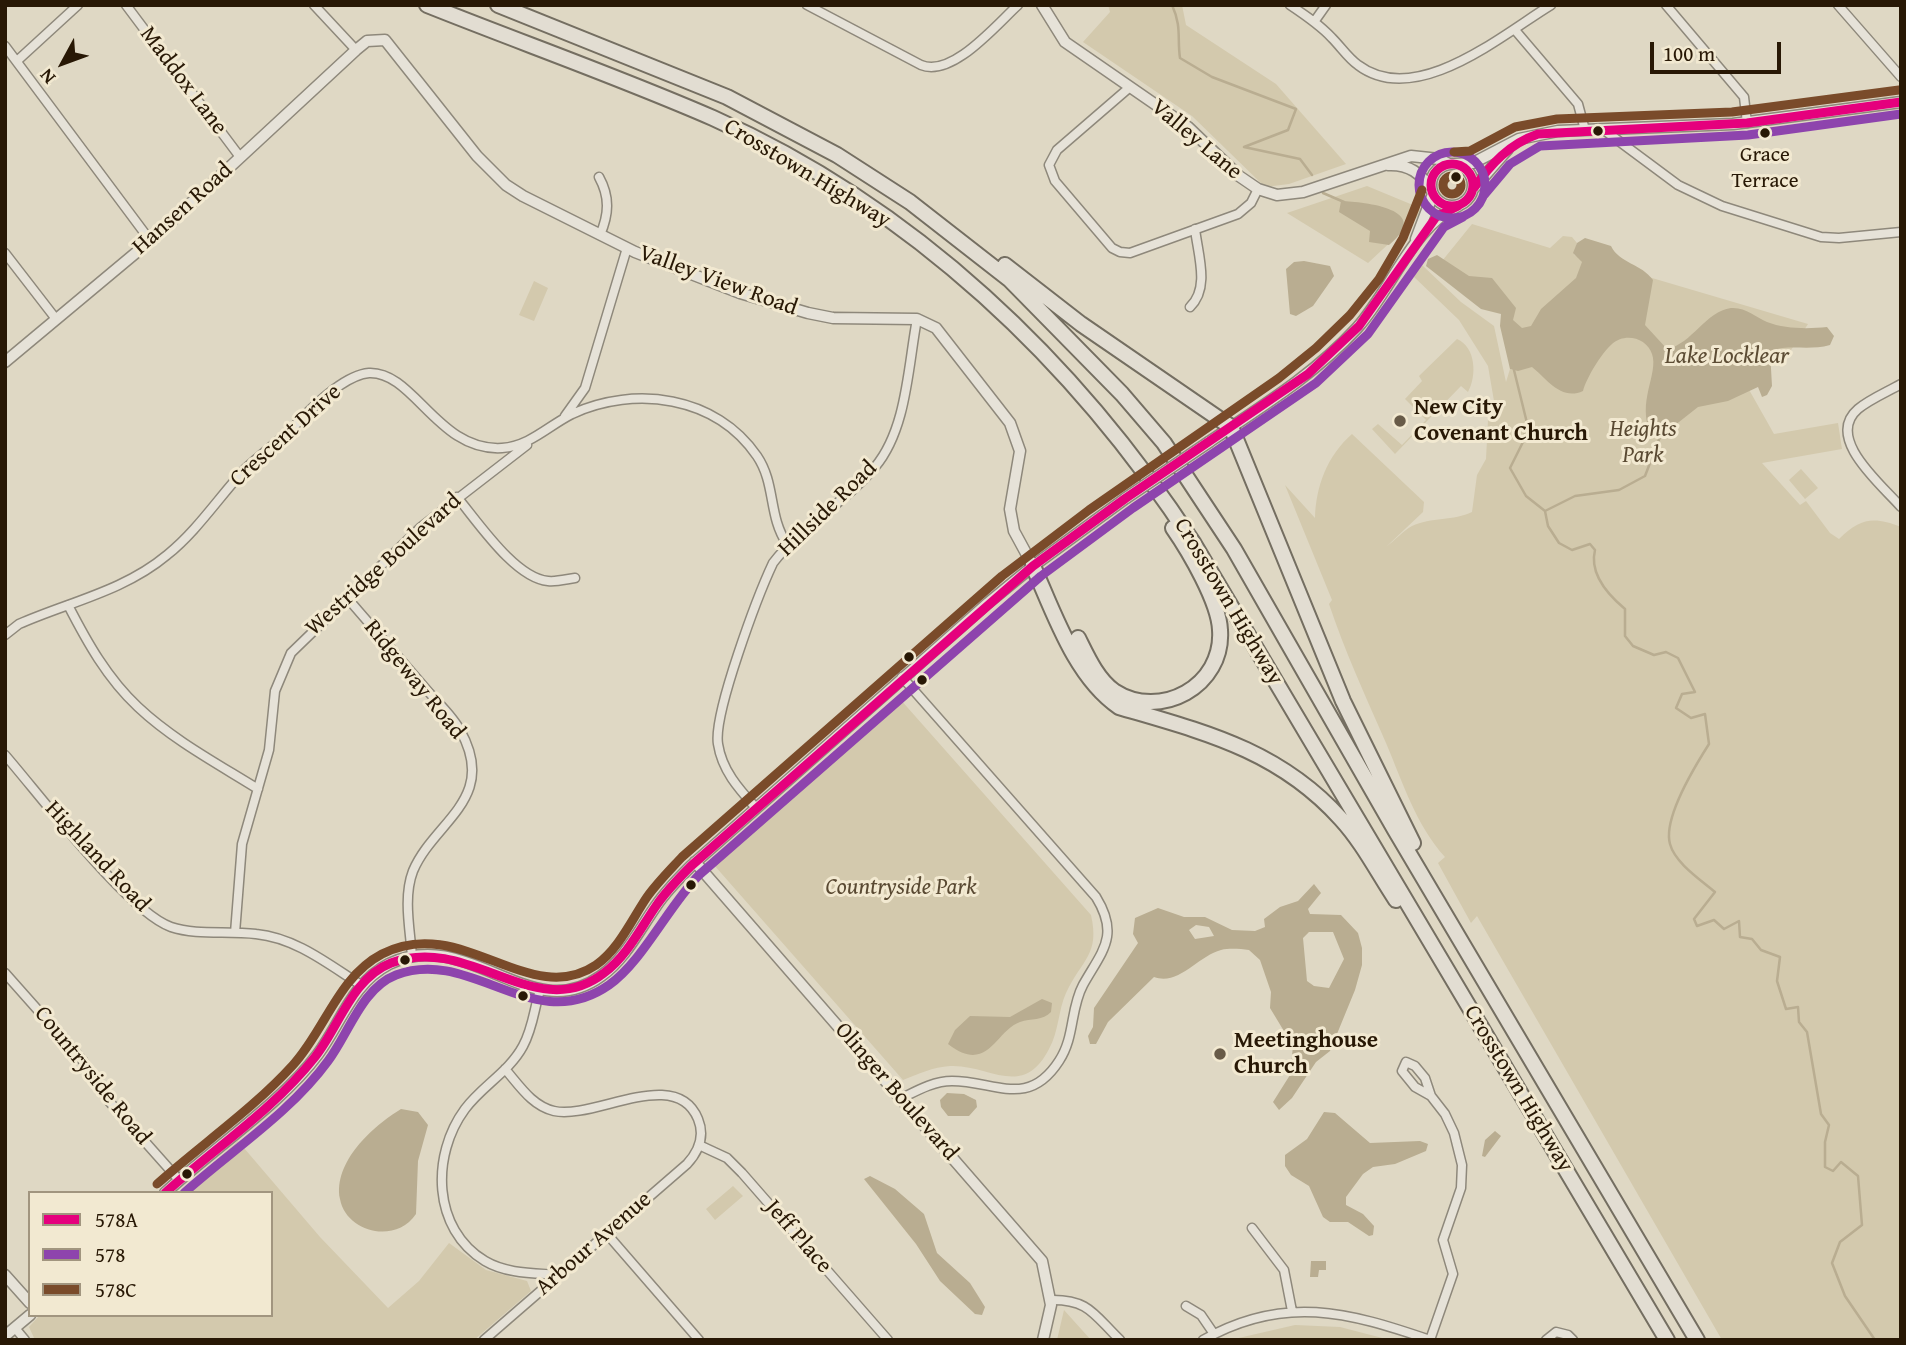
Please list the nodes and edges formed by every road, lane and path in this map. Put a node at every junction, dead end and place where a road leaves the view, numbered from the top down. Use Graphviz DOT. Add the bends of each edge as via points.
graph roads {
  1 [pos="78,5"];
  2 [pos="126,5"];
  3 [pos="314,5"];
  4 [pos="427,5"];
  5 [pos="498,5"];
  6 [pos="807,5"];
  7 [pos="1018,5"];
  8 [pos="1042,5"];
  9 [pos="1290,5"];
  10 [pos="1326,5"];
  11 [pos="1551,5"];
  12 [pos="1666,5"];
  13 [pos="1838,5"];
  14 [pos="1314,22"];
  15 [pos="1515,30"];
  16 [pos="5,46"];
  17 [pos="356,50"];
  18 [pos="18,60"];
  19 [pos="1901,77"];
  20 [pos="1130,87"];
  21 [pos="1901,102"];
  22 [pos="1747,123"];
  23 [pos="1585,130"];
  24 [pos="1604,130"];
  25 [pos="1519,139"];
  26 [pos="240,157"];
  27 [pos="1452,164"];
  28 [pos="1380,166"];
  29 [pos="599,177"];
  30 [pos="1474,188"];
  31 [pos="1258,190"];
  32 [pos="1432,193"];
  33 [pos="910,202"];
  34 [pos="1458,206"];
  35 [pos="1195,229"];
  36 [pos="1901,232"];
  37 [pos="600,234"];
  38 [pos="149,239"];
  39 [pos="1413,247"];
  40 [pos="627,248"];
  41 [pos="5,253"];
  42 [pos="1190,307"];
  43 [pos="56,319"];
  44 [pos="918,319"];
  45 [pos="5,362"];
  46 [pos="1901,384"];
  47 [pos="1098,412"];
  48 [pos="1231,427"];
  49 [pos="548,429"];
  50 [pos="457,497"];
  51 [pos="1901,507"];
  52 [pos="787,544"];
  53 [pos="1033,566"];
  54 [pos="575,578"];
  55 [pos="349,600"];
  56 [pos="68,605"];
  57 [pos="5,635"];
  58 [pos="902,677"];
  59 [pos="5,755"];
  60 [pos="258,789"];
  61 [pos="755,808"];
  62 [pos="695,862"];
  63 [pos="1448,920"];
  64 [pos="235,933"];
  65 [pos="412,956"];
  66 [pos="5,973"];
  67 [pos="361,985"];
  68 [pos="540,990"];
  69 [pos="1463,995"];
  70 [pos="505,1069"];
  71 [pos="1431,1097"];
  72 [pos="902,1098"];
  73 [pos="699,1145"];
  74 [pos="179,1180"];
  75 [pos="167,1191"];
  76 [pos="1252,1228"];
  77 [pos="607,1234"];
  78 [pos="5,1275"];
  79 [pos="559,1275"];
  80 [pos="1050,1300"];
  81 [pos="28,1301"];
  82 [pos="1186,1306"];
  83 [pos="1292,1311"];
  84 [pos="28,1317"];
  85 [pos="15,1328"];
  86 [pos="1214,1334"];
  87 [pos="5,1336"];
  88 [pos="496,1336"];
  89 [pos="25,1340"];
  90 [pos="484,1340"];
  91 [pos="699,1340"];
  92 [pos="888,1340"];
  93 [pos="1042,1340"];
  94 [pos="1120,1340"];
  95 [pos="1203,1340"];
  96 [pos="1430,1340"];
  97 [pos="1546,1340"];
  98 [pos="1573,1340"];
  99 [pos="1667,1340"];
  100 [pos="1697,1340"];
  1 -- 18 [label="street"];
  2 -- 26 [label="street, Maddox Lane"];
  3 -- 17 [label="street"];
  4 -- 47 [label="highway, Crosstown Highway" via="714,119 858,200 974,287"];
  5 -- 33 [label="highway, Crosstown Highway" via="727,97 783,125"];
  6 -- 7 [label="street" via="922,65 938,68 954,62"];
  8 -- 20 [label="street, Valley Lane" via="1065,42"];
  9 -- 14 [label="street"];
  10 -- 14 [label="street"];
  11 -- 15 [label="street"];
  12 -- 22 [label="street" via="1744,97"];
  13 -- 19 [label="street"];
  14 -- 15 [label="street" via="1359,66 1401,78 1461,61"];
  15 -- 23 [label="street" via="1578,104"];
  16 -- 18 [label="street"];
  17 -- 26 [label="street, Hansen Road"];
  17 -- 37 [label="street, Valley View Road" via="375,38 391,44 477,156 506,185"];
  18 -- 38 [label="street"];
  20 -- 31 [label="street, Valley Lane" via="1188,127"];
  20 -- 35 [label="street" via="1057,150 1049,165 1055,181 1120,253"];
  21 -- 22 [label="street"];
  22 -- 24 [label="street"];
  23 -- 24 [label="street"];
  23 -- 25 [label="street"];
  24 -- 36 [label="street" via="1678,185 1722,206 1821,237"];
  25 -- 27 [label="street" via="1473,163"];
  25 -- 30 [label="street"];
  26 -- 38 [label="street, Hansen Road"];
  27 -- 28 [label="street, Valley Lane" via="1411,156"];
  27 -- 30 [label="street" via="1467,169"];
  27 -- 32 [label="street" via="1436,171"];
  28 -- 31 [label="street, Valley Lane" via="1303,192 1277,195"];
  28 -- 32 [label="street, Valley Lane" via="1408,167 1425,179"];
  29 -- 37 [label="street" via="607,191 608,216"];
  30 -- 34 [label="street"];
  31 -- 35 [label="street" via="1245,211"];
  32 -- 34 [label="street" via="1445,205"];
  32 -- 39 [label="street"];
  33 -- 48 [label="highway"];
  33 -- 63 [label="highway, Crosstown Highway" via="1031,299 1164,443 1234,549"];
  34 -- 39 [label="street" via="1436,217"];
  35 -- 42 [label="street" via="1202,288"];
  37 -- 40 [label="street, Valley View Road"];
  38 -- 43 [label="street, Hansen Road"];
  39 -- 48 [label="street" via="1381,298 1335,351"];
  40 -- 44 [label="street, Valley View Road" via="796,310 833,318"];
  40 -- 49 [label="street, Westridge Boulevard" via="585,388"];
  41 -- 43 [label="street"];
  43 -- 45 [label="street, Hansen Road"];
  44 -- 52 [label="street, Hillside Road" via="900,413 886,451 867,475"];
  44 -- 53 [label="street" via="936,328 1010,423 1020,451 1012,489 1012,520"];
  46 -- 51 [label="street" via="1858,409 1847,433 1856,456"];
  47 -- 53 [label="highway" via="1177,533 1215,608 1221,633 1213,667 1194,688 1169,700 1150,701 1116,692 1101,678 1050,586"];
  47 -- 69 [label="highway, Crosstown Highway" via="1194,544"];
  48 -- 53 [label="street, bridge"];
  48 -- 63 [label="highway" via="1343,701"];
  49 -- 50 [label="street, Westridge Boulevard"];
  49 -- 52 [label="street, Crescent Drive" via="591,406 614,400 662,399 708,413 743,438 757,455 767,473 776,528"];
  49 -- 56 [label="street, Crescent Drive" via="519,445 477,445 453,435 389,377 378,373 355,377 260,455 169,554 131,580"];
  50 -- 54 [label="street" via="527,573 551,582"];
  50 -- 55 [label="street, Westridge Boulevard" via="395,551"];
  52 -- 61 [label="street, Hillside Road" via="766,578 718,725 717,741 727,772"];
  53 -- 58 [label="street"];
  53 -- 69 [label="highway" via="1080,664 1108,700 1227,739 1287,771 1343,821"];
  55 -- 60 [label="street, Westridge Boulevard" via="304,638 282,672"];
  55 -- 65 [label="street, Ridgeway Road" via="459,728 470,760 468,792 461,807 413,872 408,902"];
  56 -- 57 [label="street, Crescent Drive" via="19,624"];
  56 -- 60 [label="street" via="100,663 137,707"];
  58 -- 61 [label="street"];
  58 -- 72 [label="street" via="1096,897 1104,909 1108,936 1105,950 1081,988 1066,1048 1047,1075 1025,1089 954,1081"];
  59 -- 64 [label="street, Highland Road" via="143,911 187,931"];
  60 -- 64 [label="street, Westridge Boulevard" via="238,866"];
  61 -- 62 [label="street"];
  62 -- 68 [label="street" via="658,902 605,973 574,988"];
  62 -- 72 [label="street, Olinger Boulevard"];
  63 -- 100 [label="highway, Crosstown Highway"];
  64 -- 67 [label="street, Highland Road" via="278,938 298,946"];
  65 -- 67 [label="street" via="388,965"];
  65 -- 68 [label="street" via="457,957"];
  66 -- 74 [label="street, Countryside Road"];
  67 -- 74 [label="street" via="304,1070"];
  68 -- 70 [label="street" via="530,1033"];
  69 -- 99 [label="highway, Crosstown Highway"];
  70 -- 73 [label="street" via="538,1104 564,1113 653,1095 676,1097 694,1111 701,1133"];
  70 -- 79 [label="street" via="466,1108 447,1144 442,1165 444,1205 459,1238 485,1261 511,1270"];
  71 -- 96 [label="street" via="1454,1133 1463,1177 1443,1240 1453,1274"];
  72 -- 80 [label="street, Olinger Boulevard" via="1042,1261"];
  73 -- 77 [label="street, Arbour Avenue" via="687,1164"];
  73 -- 92 [label="street, Jeff Place" via="734,1165"];
  74 -- 75 [label="street"];
  76 -- 83 [label="street" via="1284,1270"];
  77 -- 79 [label="street, Arbour Avenue"];
  77 -- 91 [label="street"];
  78 -- 81 [label="street"];
  79 -- 88 [label="street, Arbour Avenue"];
  80 -- 93 [label="street, Olinger Boulevard"];
  80 -- 94 [label="street" via="1072,1300 1093,1309"];
  82 -- 86 [label="street" via="1201,1315"];
  83 -- 86 [label="street" via="1244,1321"];
  83 -- 96 [label="street" via="1346,1314"];
  84 -- 85 [label="street"];
  85 -- 87 [label="street"];
  85 -- 89 [label="street"];
  86 -- 95 [label="street"];
  88 -- 90 [label="street, Arbour Avenue"];
  97 -- 98 [label="street" via="1556,1332"];
}
